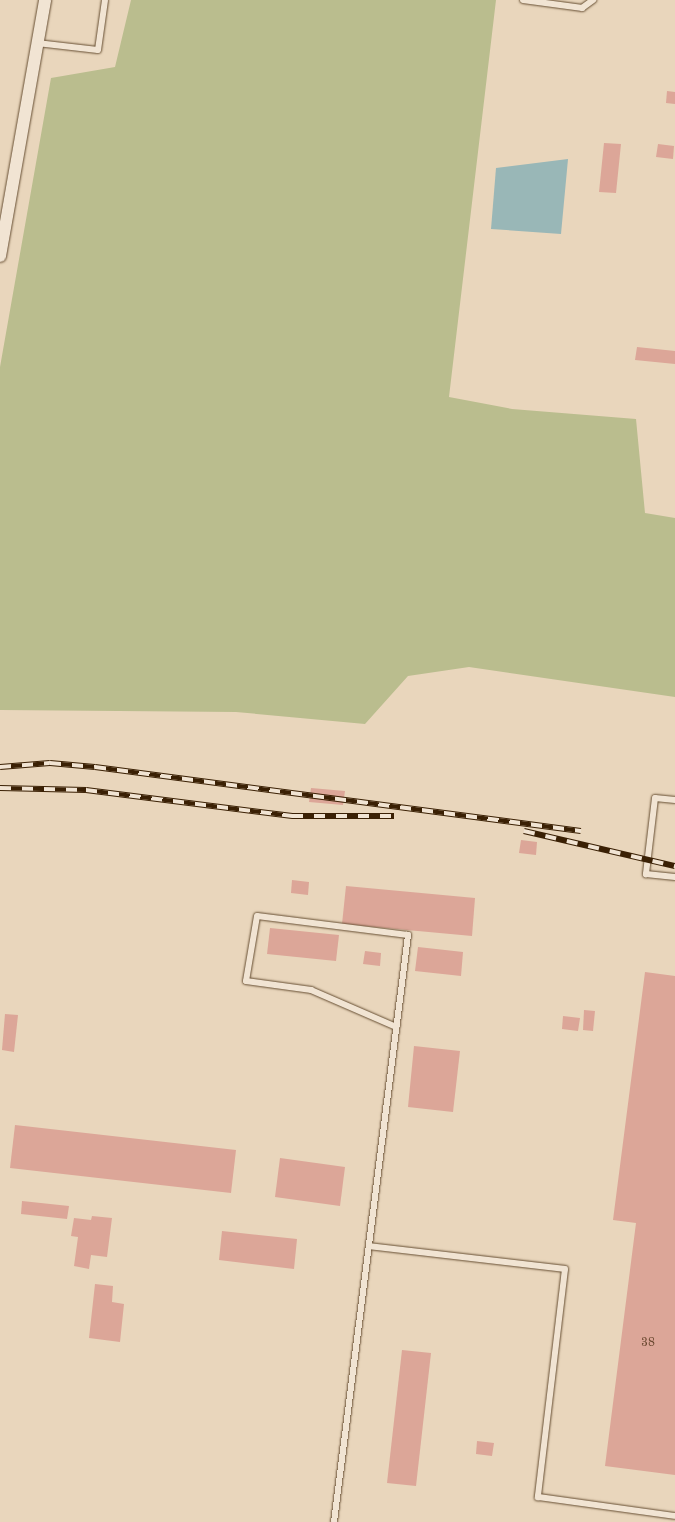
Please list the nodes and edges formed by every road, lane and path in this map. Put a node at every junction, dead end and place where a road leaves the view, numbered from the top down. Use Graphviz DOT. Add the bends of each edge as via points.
graph roads {
  1 [pos="45,0"];
  2 [pos="105,0"];
  3 [pos="523,0"];
  4 [pos="593,0"];
  5 [pos="37,43"];
  6 [pos="0,256"];
  7 [pos="675,800"];
  8 [pos="675,877"];
  9 [pos="396,1027"];
  10 [pos="368,1246"];
  11 [pos="675,1516"];
  12 [pos="334,1522"];
  1 -- 5 [label="street"];
  2 -- 5 [label="lane" via="98,50"];
  3 -- 4 [label="lane" via="582,8"];
  5 -- 6 [label="street"];
  7 -- 8 [label="lane" via="655,798 646,874"];
  9 -- 9 [label="lane" via="408,935 257,916 246,981 311,990"];
  9 -- 10 [label="lane"];
  10 -- 11 [label="lane" via="565,1269 538,1497"];
  10 -- 12 [label="lane"];
}
